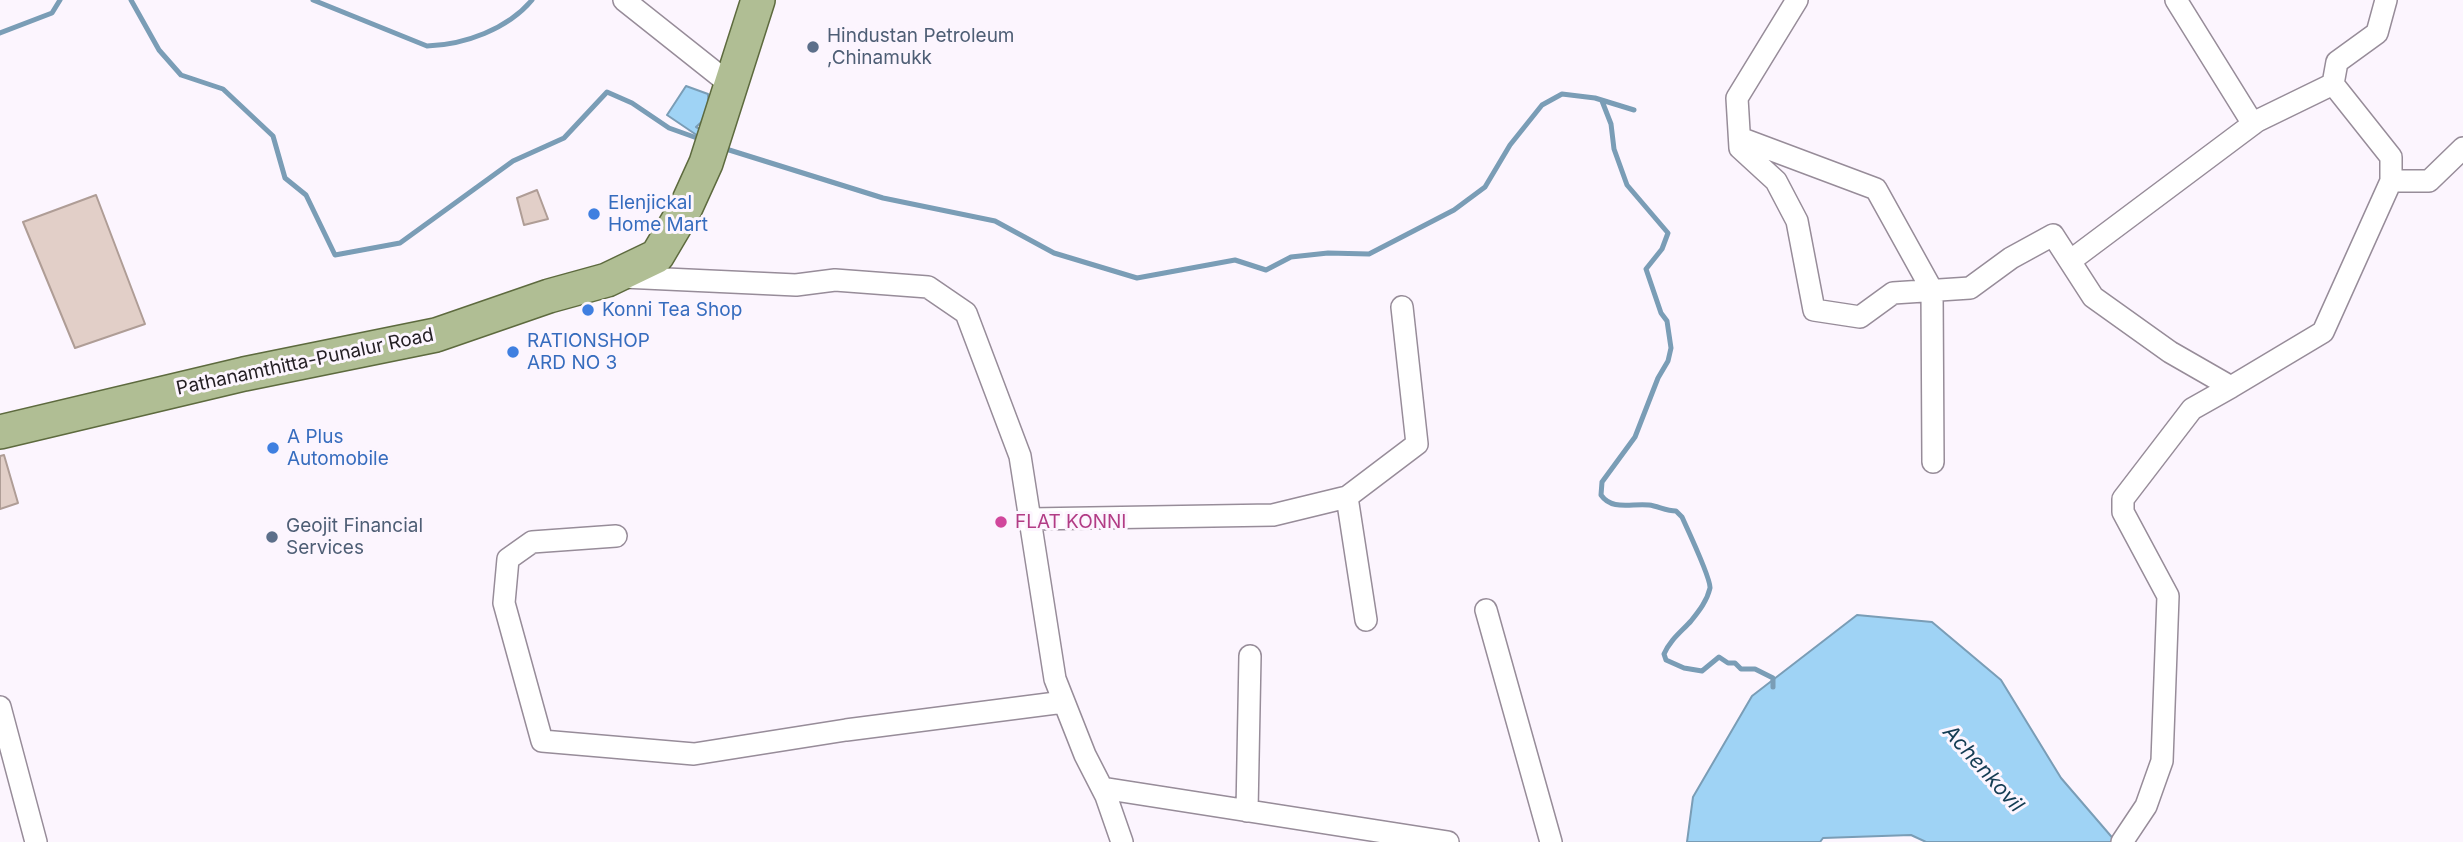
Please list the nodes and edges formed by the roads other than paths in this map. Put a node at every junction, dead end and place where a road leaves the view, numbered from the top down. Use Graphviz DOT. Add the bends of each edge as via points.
graph roads {
  1 [pos="624,0"];
  2 [pos="758,0"];
  3 [pos="1797,0"];
  4 [pos="2176,0"];
  5 [pos="2386,0"];
  6 [pos="2333,84"];
  7 [pos="731,85"];
  8 [pos="2253,124"];
  9 [pos="1740,138"];
  10 [pos="2463,148"];
  11 [pos="2391,181"];
  12 [pos="2070,261"];
  13 [pos="607,280"];
  14 [pos="1931,290"];
  15 [pos="1402,307"];
  16 [pos="2231,387"];
  17 [pos="0,432"];
  18 [pos="1933,462"];
  19 [pos="1347,497"];
  20 [pos="1030,519"];
  21 [pos="616,536"];
  22 [pos="1486,610"];
  23 [pos="1366,620"];
  24 [pos="1250,656"];
  25 [pos="1064,702"];
  26 [pos="0,707"];
  27 [pos="1102,789"];
  28 [pos="1247,811"];
  29 [pos="36,842"];
  30 [pos="1122,842"];
  31 [pos="1448,842"];
  32 [pos="1551,842"];
  33 [pos="2122,842"];
  1 -- 7 [label="street"];
  2 -- 7 [label="main road, Pathanamthitta-Punalur Road"];
  3 -- 9 [label="street" via="1737,98"];
  4 -- 8 [label="street"];
  5 -- 6 [label="street" via="2377,33 2337,62"];
  6 -- 8 [label="street"];
  6 -- 11 [label="street" via="2390,157"];
  7 -- 13 [label="main road, Pathanamthitta-Punalur Road" via="706,163 657,256"];
  8 -- 12 [label="street"];
  9 -- 14 [label="street" via="1876,189"];
  9 -- 14 [label="street" via="1740,148 1776,181 1797,221 1814,310 1860,317 1893,293"];
  10 -- 11 [label="street" via="2429,181"];
  11 -- 16 [label="street" via="2323,332"];
  12 -- 14 [label="street" via="2053,235 1970,288"];
  12 -- 16 [label="street" via="2092,297 2170,352"];
  13 -- 17 [label="main road, Pathanamthitta-Punalur Road" via="436,335 244,374"];
  13 -- 20 [label="street" via="626,277 796,285 835,280 928,287 966,313 1020,456"];
  14 -- 18 [label="street"];
  15 -- 19 [label="street" via="1416,444"];
  16 -- 33 [label="street" via="2192,409 2123,499 2123,512 2168,596 2162,761 2147,806"];
  19 -- 20 [label="street" via="1273,515"];
  19 -- 23 [label="street"];
  20 -- 25 [label="street" via="1055,679"];
  21 -- 25 [label="street" via="532,542 508,559 504,603 542,741 694,754"];
  22 -- 32 [label="street"];
  24 -- 28 [label="street"];
  25 -- 27 [label="street"];
  26 -- 29 [label="street"];
  27 -- 28 [label="street"];
  27 -- 30 [label="street"];
  28 -- 31 [label="street"];
}
